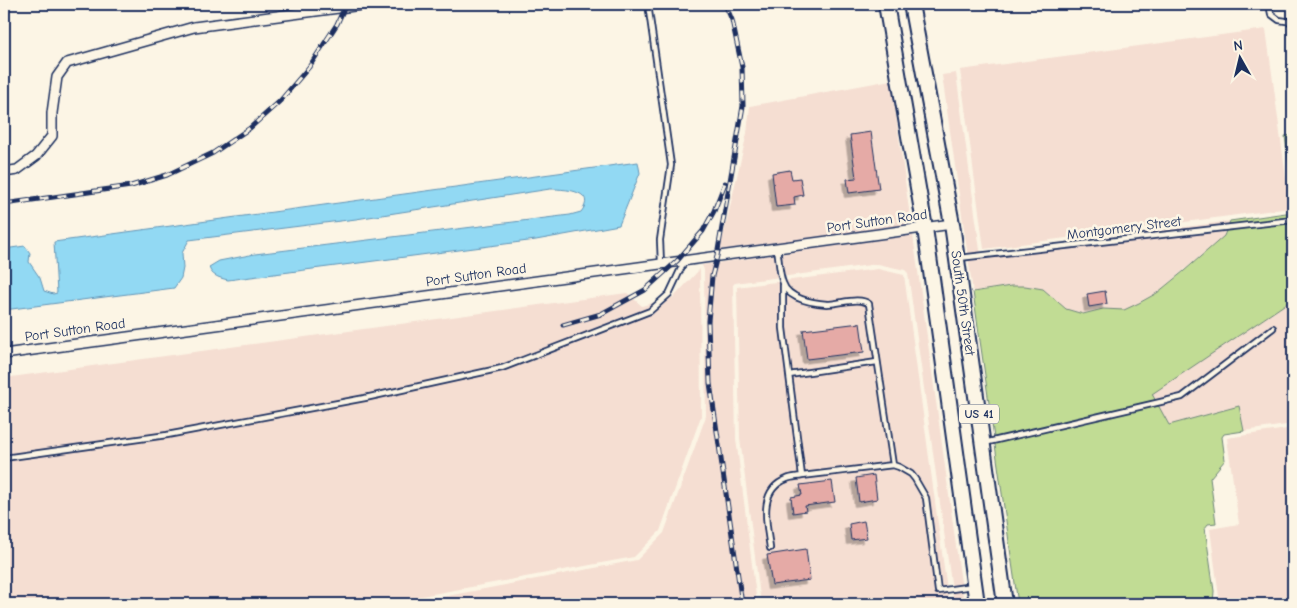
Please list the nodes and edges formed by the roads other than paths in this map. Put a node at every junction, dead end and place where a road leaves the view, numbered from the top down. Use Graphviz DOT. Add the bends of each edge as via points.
graph roads {
  1 [pos="369,4"];
  2 [pos="648,4"];
  3 [pos="886,4"];
  4 [pos="911,4"];
  5 [pos="1269,4"];
  6 [pos="1293,22"];
  7 [pos="4,172"];
  8 [pos="1293,220"];
  9 [pos="952,224"];
  10 [pos="925,228"];
  11 [pos="777,248"];
  12 [pos="957,258"];
  13 [pos="684,260"];
  14 [pos="661,264"];
  15 [pos="783,285"];
  16 [pos="1273,328"];
  17 [pos="4,354"];
  18 [pos="877,362"];
  19 [pos="789,374"];
  20 [pos="983,443"];
  21 [pos="4,458"];
  22 [pos="893,465"];
  23 [pos="802,476"];
  24 [pos="770,548"];
  25 [pos="974,586"];
  26 [pos="977,604"];
  27 [pos="1005,604"];
  1 -- 7 [label="street" via="194,27 68,63 57,77 52,136 36,156 17,170"];
  2 -- 14 [label="lane" via="671,166 660,240"];
  3 -- 10 [label="main road, South 50th Street / US 41"];
  4 -- 9 [label="main road, South 50th Street / US 41"];
  5 -- 6 [label="lane" via="1271,14 1279,20"];
  8 -- 12 [label="lane, Montgomery Street"];
  9 -- 10 [label="street, Port Sutton Road"];
  9 -- 12 [label="main road, South 50th Street / US 41"];
  10 -- 11 [label="street, Port Sutton Road"];
  10 -- 25 [label="main road, South 50th Street / US 41"];
  11 -- 13 [label="street, Port Sutton Road"];
  11 -- 15 [label="lane"];
  12 -- 20 [label="main road, South 50th Street / US 41"];
  13 -- 14 [label="street, Port Sutton Road"];
  13 -- 21 [label="lane" via="669,294 650,311 502,368 365,398 166,435"];
  14 -- 17 [label="street, Port Sutton Road"];
  15 -- 18 [label="lane" via="793,295 808,301 827,304 867,302"];
  15 -- 19 [label="lane" via="783,328"];
  16 -- 20 [label="lane" via="1182,397"];
  18 -- 19 [label="lane"];
  18 -- 22 [label="lane"];
  19 -- 23 [label="lane"];
  20 -- 27 [label="main road, South 50th Street / US 41"];
  22 -- 23 [label="lane"];
  22 -- 25 [label="lane" via="911,474 926,498 938,591"];
  23 -- 24 [label="lane" via="780,482 769,494 766,512"];
  25 -- 26 [label="main road, South 50th Street / US 41"];
}
